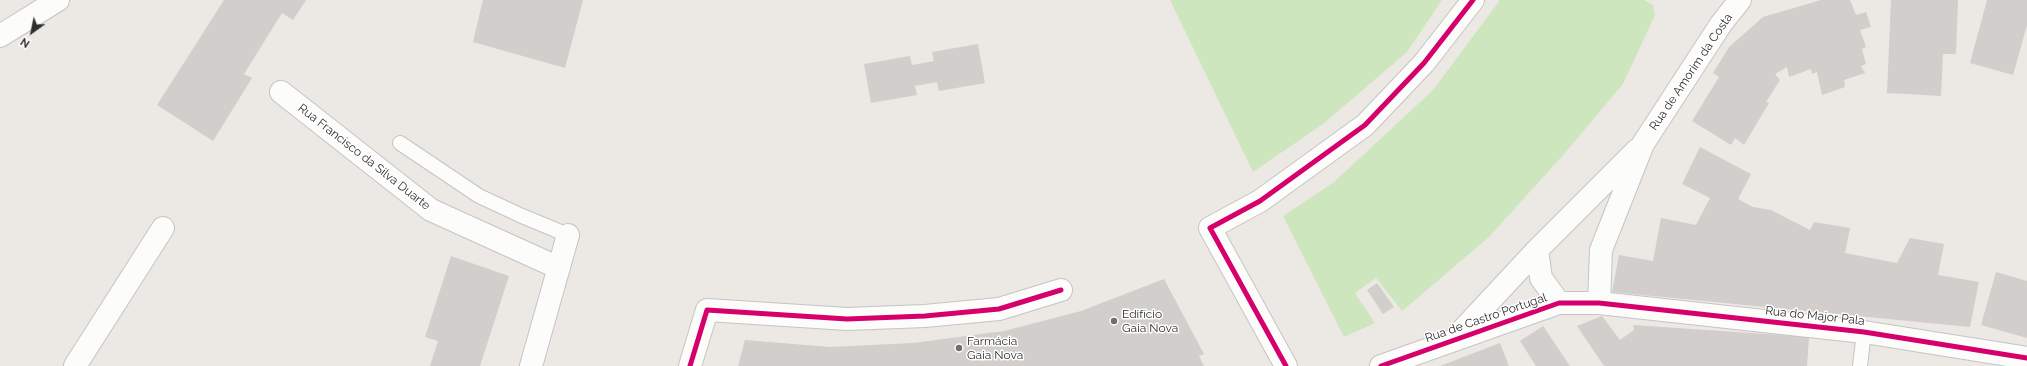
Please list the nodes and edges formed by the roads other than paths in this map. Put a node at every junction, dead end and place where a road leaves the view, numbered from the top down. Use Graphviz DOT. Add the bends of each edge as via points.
graph roads {
  1 [pos="58,0"];
  2 [pos="1473,0"];
  3 [pos="1740,0"];
  4 [pos="0,36"];
  5 [pos="281,92"];
  6 [pos="400,143"];
  7 [pos="1643,144"];
  8 [pos="164,228"];
  9 [pos="568,235"];
  10 [pos="1537,250"];
  11 [pos="558,268"];
  12 [pos="1061,290"];
  13 [pos="1559,303"];
  14 [pos="1599,303"];
  15 [pos="1864,332"];
  16 [pos="1455,339"];
  17 [pos="2027,358"];
  18 [pos="75,366"];
  19 [pos="531,366"];
  20 [pos="690,366"];
  21 [pos="1286,366"];
  22 [pos="1381,366"];
  23 [pos="1860,366"];
  1 -- 4 [label="street"];
  2 -- 21 [label="street" via="1424,64 1364,125 1260,201 1210,228"];
  3 -- 7 [label="street, Rua de Amorim da Costa" via="1721,24"];
  5 -- 11 [label="street, Rua Francisco da Silva Duarte" via="431,210"];
  6 -- 9 [label="lane" via="479,196"];
  7 -- 10 [label="street, Rua de Amorim da Costa"];
  7 -- 14 [label="street, Rua de Amorim da Costa" via="1601,250"];
  8 -- 18 [label="street"];
  9 -- 11 [label="street"];
  10 -- 13 [label="street" via="1541,278"];
  10 -- 16 [label="street, Rua de Amorim da Costa"];
  11 -- 19 [label="street"];
  12 -- 20 [label="street" via="999,309 925,316 848,319 707,310"];
  13 -- 14 [label="street, Rua de Castro Portugal"];
  13 -- 16 [label="street, Rua de Castro Portugal"];
  14 -- 15 [label="street, Rua do Major Pala"];
  15 -- 17 [label="street, Rua do Major Pala"];
  15 -- 23 [label="lane"];
  16 -- 22 [label="street, Rua de Castro Portugal"];
}
